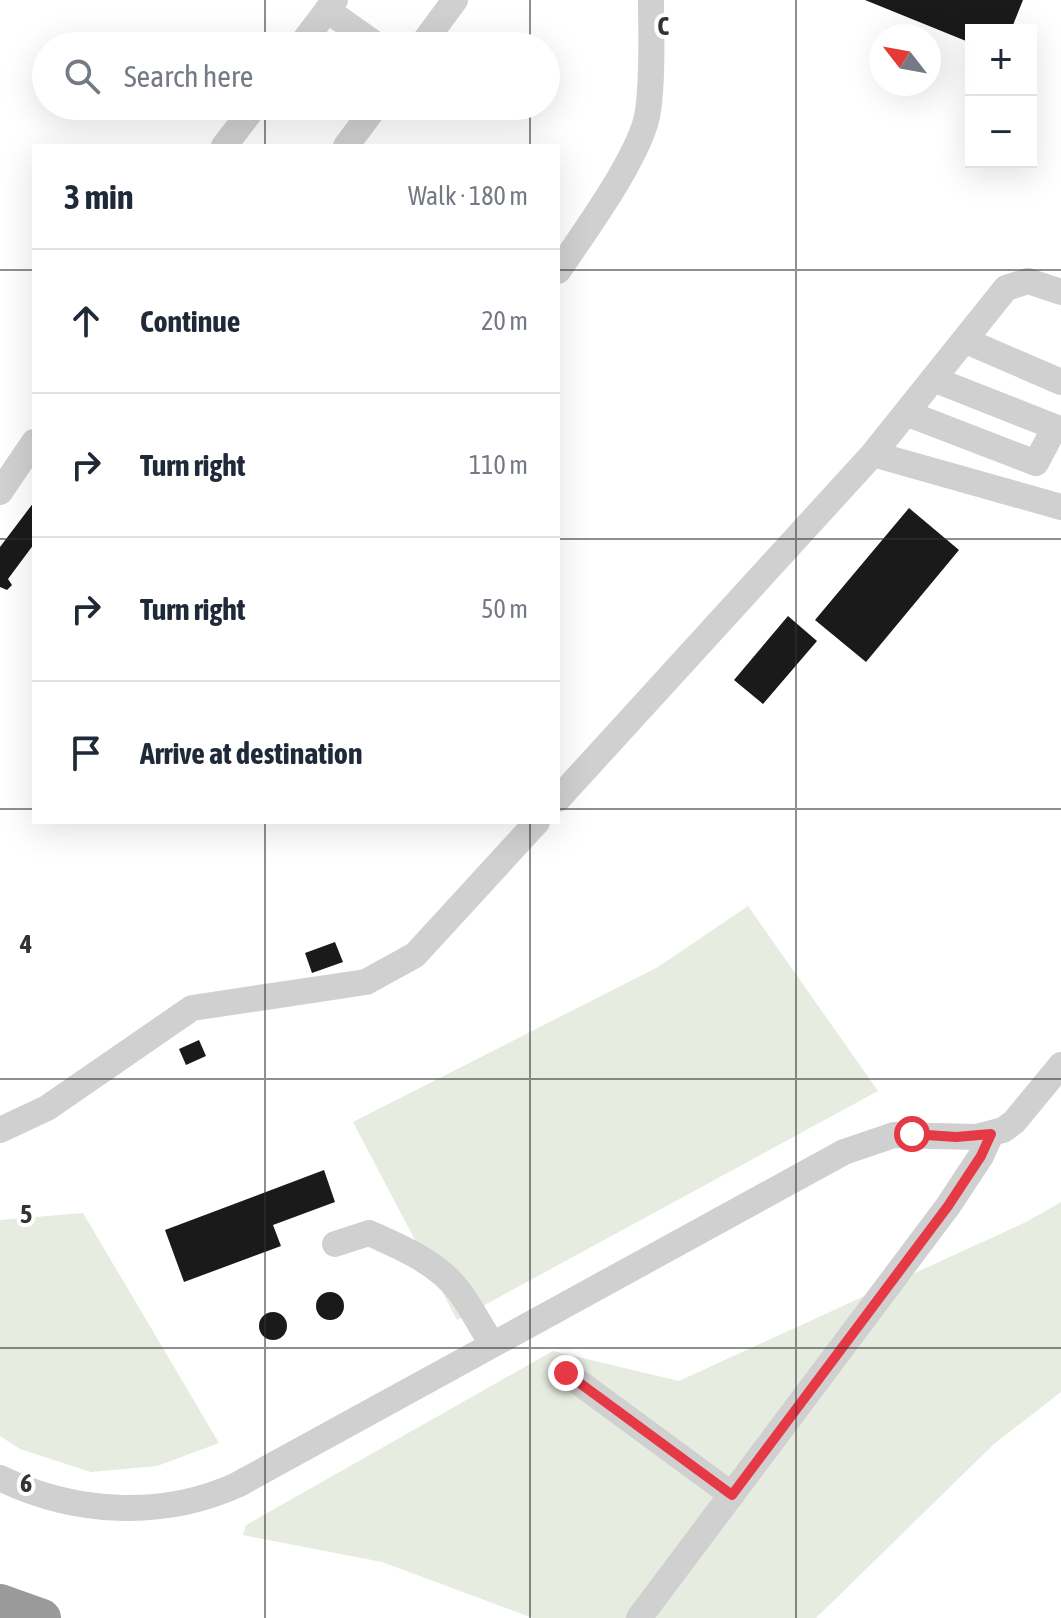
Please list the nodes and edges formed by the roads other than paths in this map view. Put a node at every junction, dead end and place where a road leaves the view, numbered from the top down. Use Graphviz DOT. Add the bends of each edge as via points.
graph roads {
  1 [pos="455,0"];
  2 [pos="651,0"];
  3 [pos="331,5"];
  4 [pos="311,32"];
  5 [pos="362,32"];
  6 [pos="431,32"];
  7 [pos="244,120"];
  8 [pos="366,120"];
  9 [pos="226,144"];
  10 [pos="348,144"];
  11 [pos="560,268"];
  12 [pos="1061,292"];
  13 [pos="964,340"];
  14 [pos="933,379"];
  15 [pos="1061,382"];
  16 [pos="906,413"];
  17 [pos="1058,422"];
  18 [pos="32,445"];
  19 [pos="873,454"];
  20 [pos="0,492"];
  21 [pos="1061,507"];
  22 [pos="560,797"];
  23 [pos="535,824"];
  24 [pos="1061,1065"];
  25 [pos="0,1130"];
  26 [pos="991,1134"];
  27 [pos="335,1244"];
  28 [pos="492,1344"];
  29 [pos="566,1373"];
  30 [pos="0,1478"];
  31 [pos="732,1495"];
  32 [pos="0,1603"];
  33 [pos="42,1618"];
  34 [pos="639,1618"];
  1 -- 6 [label="street"];
  2 -- 11 [label="street" via="648,113 643,128"];
  3 -- 4 [label="street"];
  3 -- 5 [label="street"];
  7 -- 9 [label="street"];
  8 -- 10 [label="street"];
  12 -- 13 [label="street" via="1028,281 1006,288"];
  13 -- 14 [label="street"];
  13 -- 15 [label="street"];
  14 -- 16 [label="street"];
  14 -- 17 [label="street"];
  16 -- 17 [label="street" via="1036,463"];
  16 -- 19 [label="street"];
  18 -- 20 [label="street"];
  19 -- 21 [label="street"];
  19 -- 22 [label="street"];
  23 -- 25 [label="street" via="415,955 366,982 192,1008 47,1108"];
  24 -- 26 [label="street" via="1014,1122"];
  26 -- 28 [label="street" via="894,1135 861,1144"];
  26 -- 31 [label="street" via="948,1206"];
  27 -- 28 [label="street" via="369,1233 409,1251 459,1291"];
  28 -- 30 [label="street" via="209,1498 120,1508 54,1498"];
  29 -- 31 [label="street"];
  31 -- 34 [label="street"];
  32 -- 33 [label="highway"];
}
